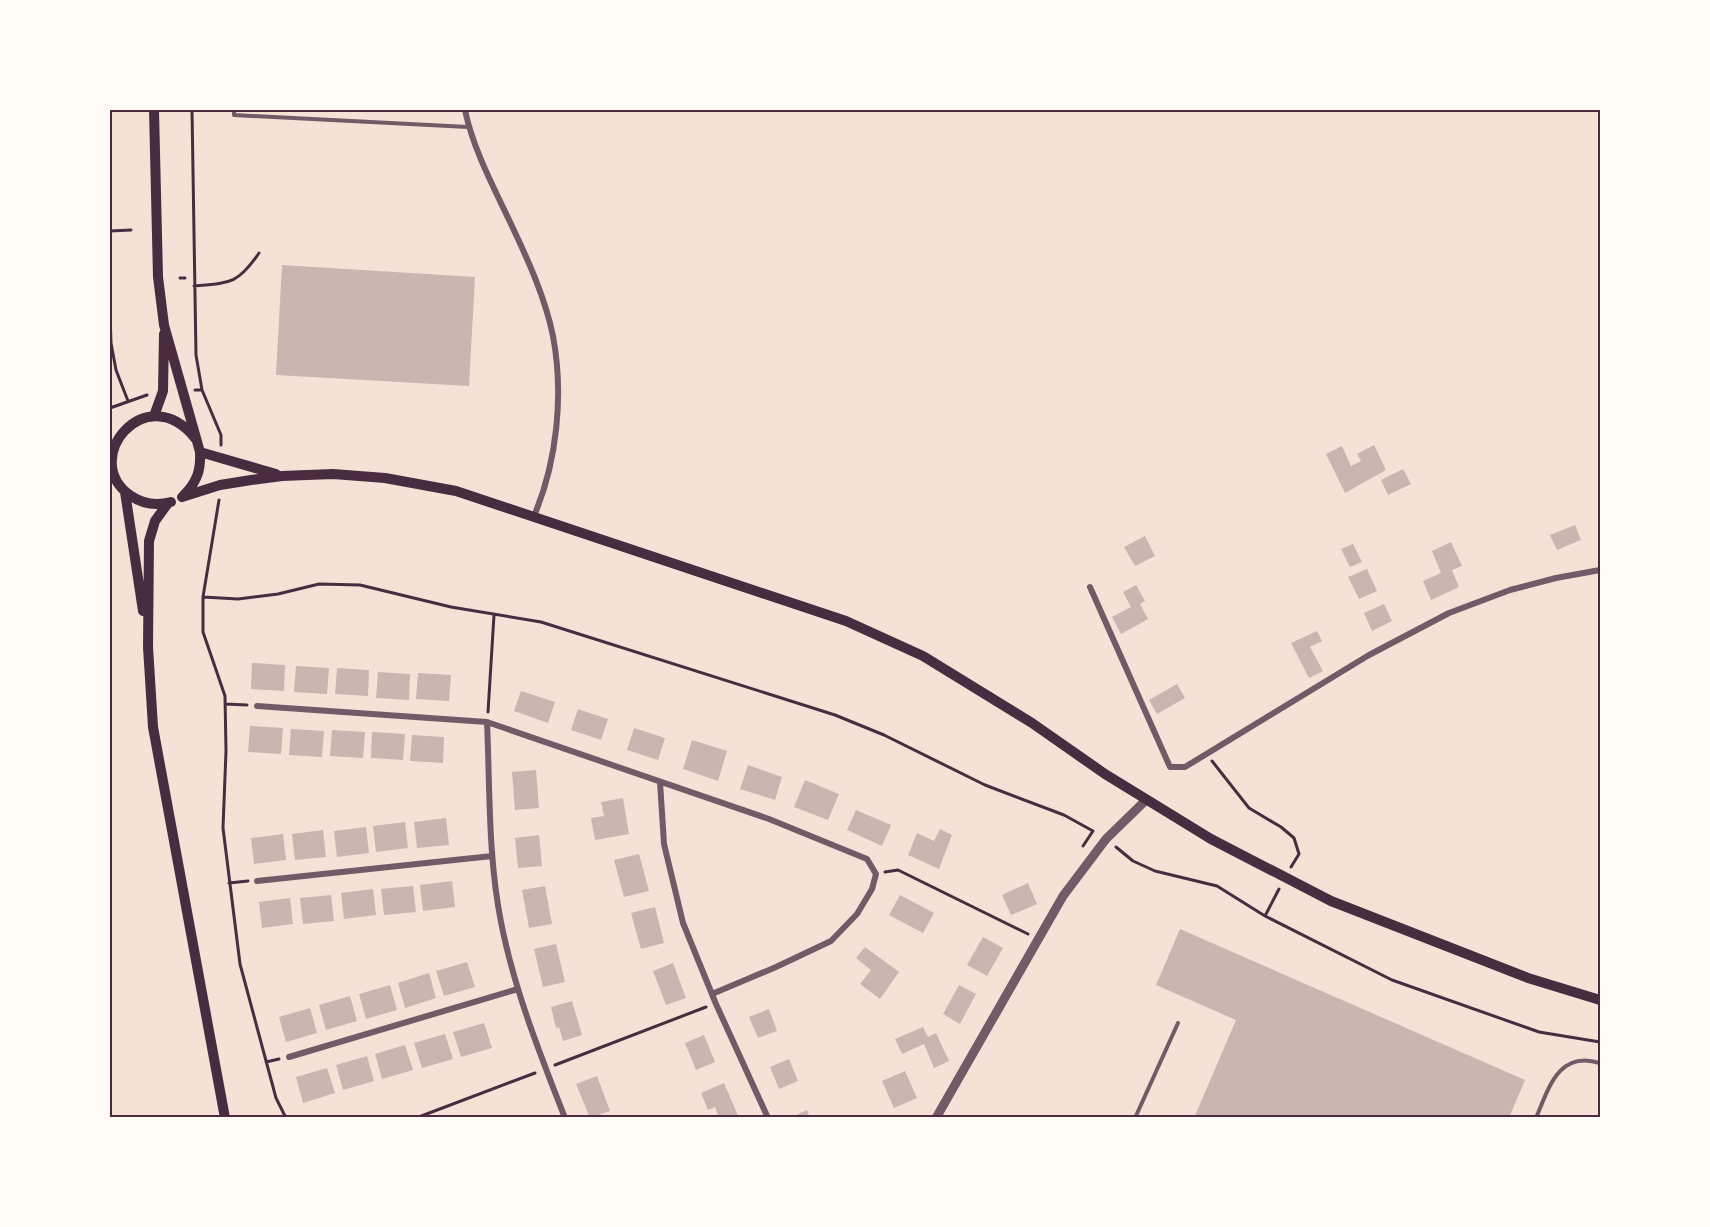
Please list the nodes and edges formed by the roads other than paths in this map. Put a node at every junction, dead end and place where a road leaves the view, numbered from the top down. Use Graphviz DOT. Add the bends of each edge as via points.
graph roads {
  1 [pos="154,110"];
  2 [pos="234,110"];
  3 [pos="465,110"];
  4 [pos="468,127"];
  5 [pos="164,324"];
  6 [pos="154,416"];
  7 [pos="131,423"];
  8 [pos="110,432"];
  9 [pos="195,438"];
  10 [pos="200,452"];
  11 [pos="112,472"];
  12 [pos="282,476"];
  13 [pos="125,492"];
  14 [pos="182,497"];
  15 [pos="168,503"];
  16 [pos="534,516"];
  17 [pos="1600,570"];
  18 [pos="1090,587"];
  19 [pos="148,647"];
  20 [pos="257,706"];
  21 [pos="487,722"];
  22 [pos="660,783"];
  23 [pos="1146,800"];
  24 [pos="492,856"];
  25 [pos="257,880"];
  26 [pos="519,989"];
  27 [pos="712,994"];
  28 [pos="1600,1000"];
  29 [pos="1178,1023"];
  30 [pos="289,1057"];
  31 [pos="1600,1063"];
  32 [pos="225,1118"];
  33 [pos="565,1118"];
  34 [pos="768,1118"];
  35 [pos="936,1118"];
  36 [pos="1135,1118"];
  37 [pos="1536,1118"];
  1 -- 5 [label="main road" via="156,242"];
  2 -- 4 [label="lane" via="234,115"];
  3 -- 4 [label="street"];
  4 -- 16 [label="street" via="535,277 553,336 559,390 548,474"];
  5 -- 6 [label="main road" via="163,391"];
  5 -- 9 [label="main road"];
  6 -- 7 [label="main road"];
  6 -- 9 [label="main road" via="176,420"];
  7 -- 8 [label="main road"];
  7 -- 11 [label="main road" via="115,444"];
  9 -- 10 [label="main road"];
  10 -- 12 [label="main road"];
  10 -- 14 [label="main road" via="198,477"];
  11 -- 13 [label="main road"];
  12 -- 14 [label="main road" via="220,484"];
  12 -- 16 [label="main road" via="385,478 456,491"];
  13 -- 15 [label="main road" via="145,503"];
  13 -- 19 [label="main road"];
  14 -- 15 [label="main road"];
  15 -- 19 [label="main road" via="155,521 149,541"];
  16 -- 23 [label="main road" via="846,621 923,656"];
  17 -- 18 [label="street" via="1510,590 1449,613 1369,655 1185,767 1170,767"];
  19 -- 32 [label="main road" via="153,727"];
  20 -- 21 [label="street"];
  21 -- 22 [label="street"];
  21 -- 24 [label="street"];
  22 -- 27 [label="street" via="664,844 683,924"];
  22 -- 27 [label="street" via="770,819 867,859 876,874 872,889 856,914 831,941"];
  23 -- 28 [label="main road" via="1211,839 1331,901 1528,978"];
  23 -- 35 [label="street" via="1106,839 1063,896"];
  24 -- 25 [label="street"];
  24 -- 26 [label="street" via="501,922"];
  26 -- 30 [label="street"];
  26 -- 33 [label="street"];
  27 -- 34 [label="street"];
  29 -- 36 [label="lane"];
  31 -- 37 [label="lane" via="1587,1059 1569,1063 1555,1076"];
}
